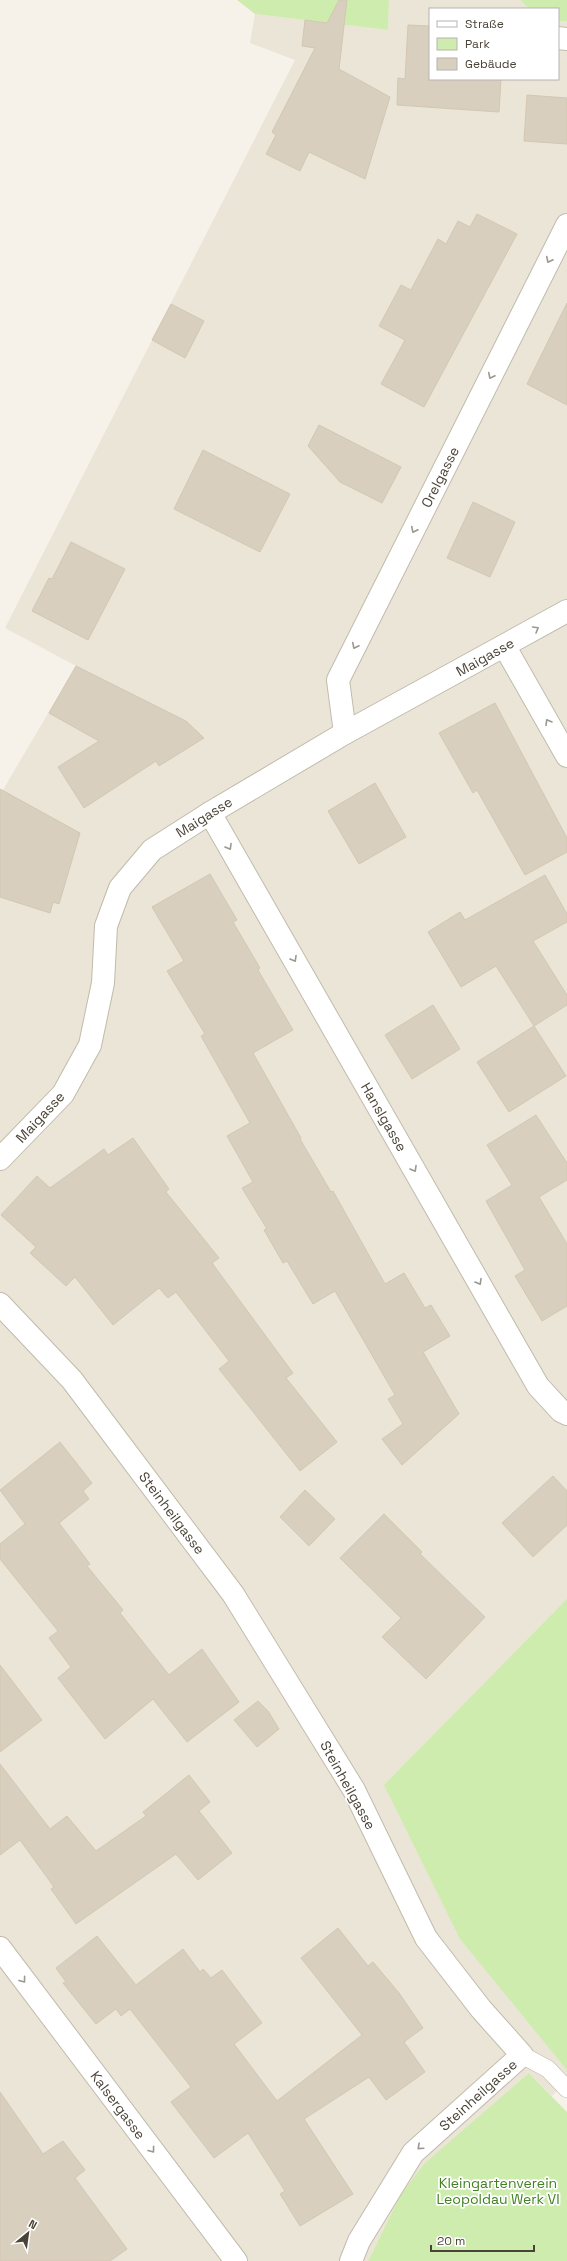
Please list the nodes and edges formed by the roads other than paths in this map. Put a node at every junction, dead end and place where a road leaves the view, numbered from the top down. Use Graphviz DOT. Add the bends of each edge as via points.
graph roads {
  1 [pos="567,225"];
  2 [pos="567,611"];
  3 [pos="505,647"];
  4 [pos="345,733"];
  5 [pos="567,756"];
  6 [pos="210,813"];
  7 [pos="0,1159"];
  8 [pos="0,1304"];
  9 [pos="567,1414"];
  10 [pos="0,1948"];
  11 [pos="522,2055"];
  12 [pos="567,2089"];
  13 [pos="236,2261"];
  14 [pos="351,2261"];
  1 -- 4 [label="street, Orelgasse, one-way" via="338,680"];
  3 -- 2 [label="street, Maigasse, one-way"];
  3 -- 4 [label="street, Maigasse"];
  5 -- 3 [label="street, one-way"];
  4 -- 6 [label="street, Maigasse"];
  6 -- 7 [label="street, Maigasse" via="152,850 120,888 106,926 103,983 90,1044 63,1094"];
  6 -- 9 [label="street, Hanslgasse, one-way" via="538,1386 561,1411"];
  8 -- 11 [label="street, Steinheilgasse" via="72,1380 233,1594 354,1790 426,1938 481,2009"];
  10 -- 13 [label="street, Kalsergasse, one-way"];
  11 -- 12 [label="lane" via="548,2069"];
  11 -- 14 [label="street, Steinheilgasse, one-way" via="413,2153 359,2241"];
}
